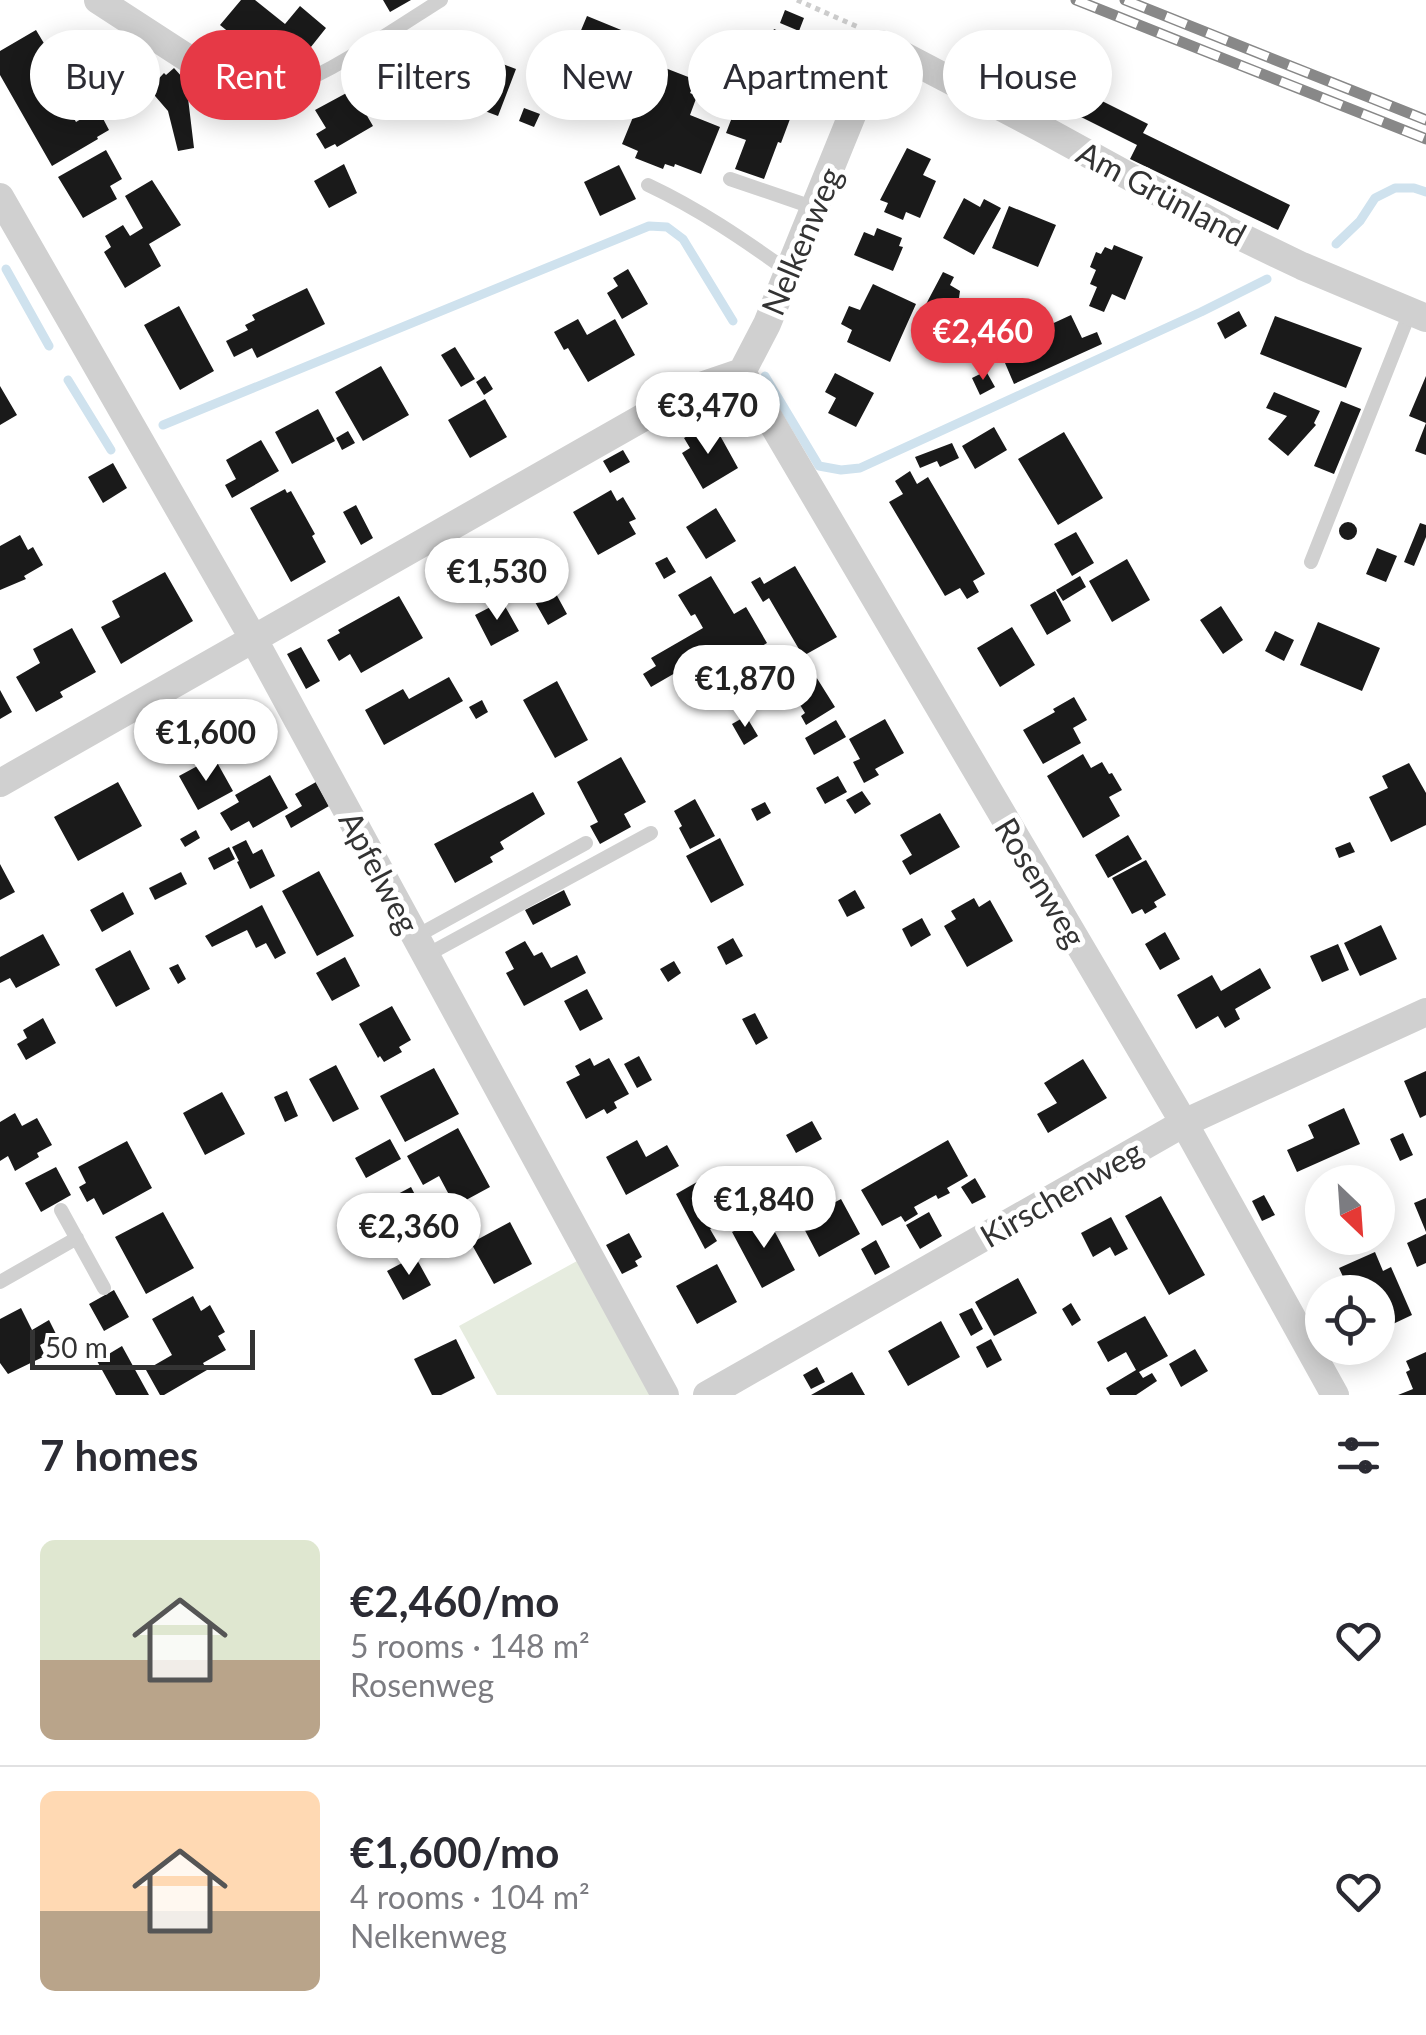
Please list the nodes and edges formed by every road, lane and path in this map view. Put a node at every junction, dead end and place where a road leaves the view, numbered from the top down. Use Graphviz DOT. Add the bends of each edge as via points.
graph roads {
  1 [pos="98,0"];
  2 [pos="441,0"];
  3 [pos="797,0"];
  4 [pos="862,30"];
  5 [pos="180,53"];
  6 [pos="923,66"];
  7 [pos="321,73"];
  8 [pos="850,120"];
  9 [pos="730,178"];
  10 [pos="648,185"];
  11 [pos="0,196"];
  12 [pos="815,208"];
  13 [pos="8,232"];
  14 [pos="789,272"];
  15 [pos="1418,315"];
  16 [pos="742,372"];
  17 [pos="1312,562"];
  18 [pos="253,638"];
  19 [pos="0,783"];
  20 [pos="650,833"];
  21 [pos="586,843"];
  22 [pos="420,946"];
  23 [pos="1426,1012"];
  24 [pos="1184,1123"];
  25 [pos="61,1210"];
  26 [pos="76,1238"];
  27 [pos="0,1282"];
  28 [pos="104,1288"];
  29 [pos="665,1395"];
  30 [pos="706,1395"];
  31 [pos="1335,1395"];
  1 -- 5 [label="street"];
  2 -- 7 [label="lane"];
  3 -- 4 [label="path"];
  6 -- 15 [label="street, Am Grünland" via="1227,230"];
  8 -- 12 [label="street, Nelkenweg"];
  9 -- 12 [label="lane"];
  10 -- 14 [label="lane" via="690,205"];
  11 -- 13 [label="street, Apfelweg"];
  12 -- 14 [label="street, Nelkenweg"];
  13 -- 18 [label="street, Apfelweg"];
  14 -- 16 [label="street, Nelkenweg"];
  15 -- 17 [label="lane"];
  16 -- 18 [label="street" via="695,388"];
  16 -- 24 [label="street, Rosenweg"];
  18 -- 19 [label="street"];
  18 -- 22 [label="street, Apfelweg"];
  20 -- 22 [label="lane"];
  21 -- 22 [label="lane"];
  22 -- 29 [label="street, Apfelweg"];
  23 -- 24 [label="street, Kirschenweg"];
  24 -- 30 [label="street, Kirschenweg"];
  24 -- 31 [label="street, Rosenweg"];
  25 -- 26 [label="lane"];
  26 -- 27 [label="lane"];
  26 -- 28 [label="lane"];
}
